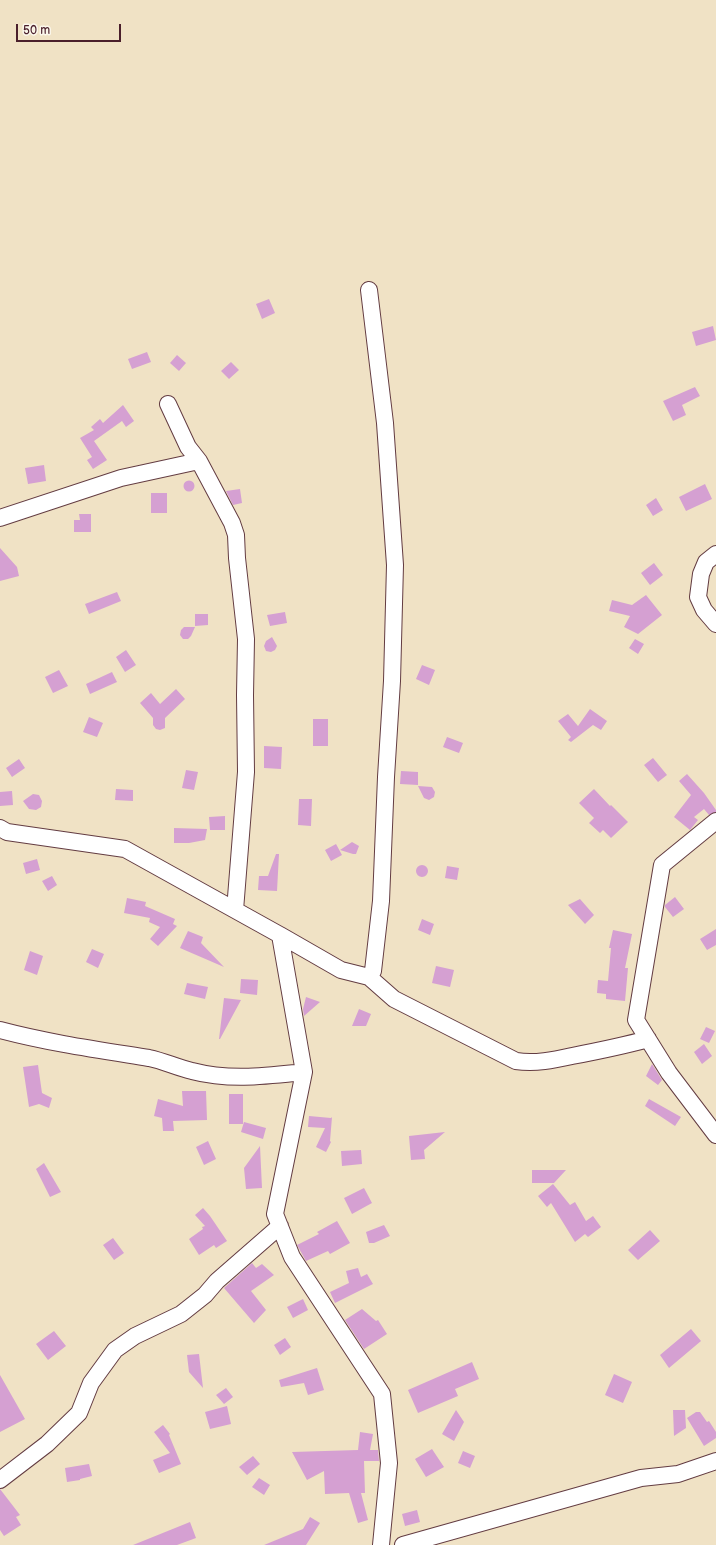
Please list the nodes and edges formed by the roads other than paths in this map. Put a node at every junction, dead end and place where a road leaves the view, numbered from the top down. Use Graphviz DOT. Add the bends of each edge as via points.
graph roads {
  1 [pos="369,290"];
  2 [pos="168,404"];
  3 [pos="199,461"];
  4 [pos="0,518"];
  5 [pos="716,554"];
  6 [pos="716,624"];
  7 [pos="716,821"];
  8 [pos="0,828"];
  9 [pos="235,910"];
  10 [pos="280,935"];
  11 [pos="369,977"];
  12 [pos="0,1030"];
  13 [pos="648,1039"];
  14 [pos="304,1072"];
  15 [pos="716,1135"];
  16 [pos="280,1226"];
  17 [pos="716,1462"];
  18 [pos="0,1480"];
  19 [pos="381,1545"];
  20 [pos="403,1545"];
  1 -- 11 [label="street" via="385,423 395,565 381,901 373,971"];
  2 -- 3 [label="street" via="188,447"];
  3 -- 4 [label="street" via="121,478"];
  3 -- 9 [label="street" via="236,535 246,639 246,772"];
  5 -- 6 [label="street" via="706,562 701,574 698,597 704,610"];
  7 -- 13 [label="street" via="662,865 636,1020"];
  8 -- 9 [label="street" via="7,832 125,849"];
  9 -- 10 [label="street"];
  10 -- 11 [label="street" via="341,970"];
  10 -- 14 [label="street"];
  11 -- 13 [label="street" via="394,999 516,1061 545,1061"];
  12 -- 14 [label="street" via="81,1048 160,1060 192,1071 228,1077 247,1078"];
  13 -- 15 [label="street" via="669,1073"];
  14 -- 16 [label="street" via="276,1214"];
  16 -- 18 [label="street" via="181,1314 135,1336 114,1350 92,1383 79,1413 47,1444"];
  16 -- 19 [label="street" via="292,1257 382,1394 389,1463"];
  17 -- 20 [label="street" via="678,1474 641,1478"];
}
